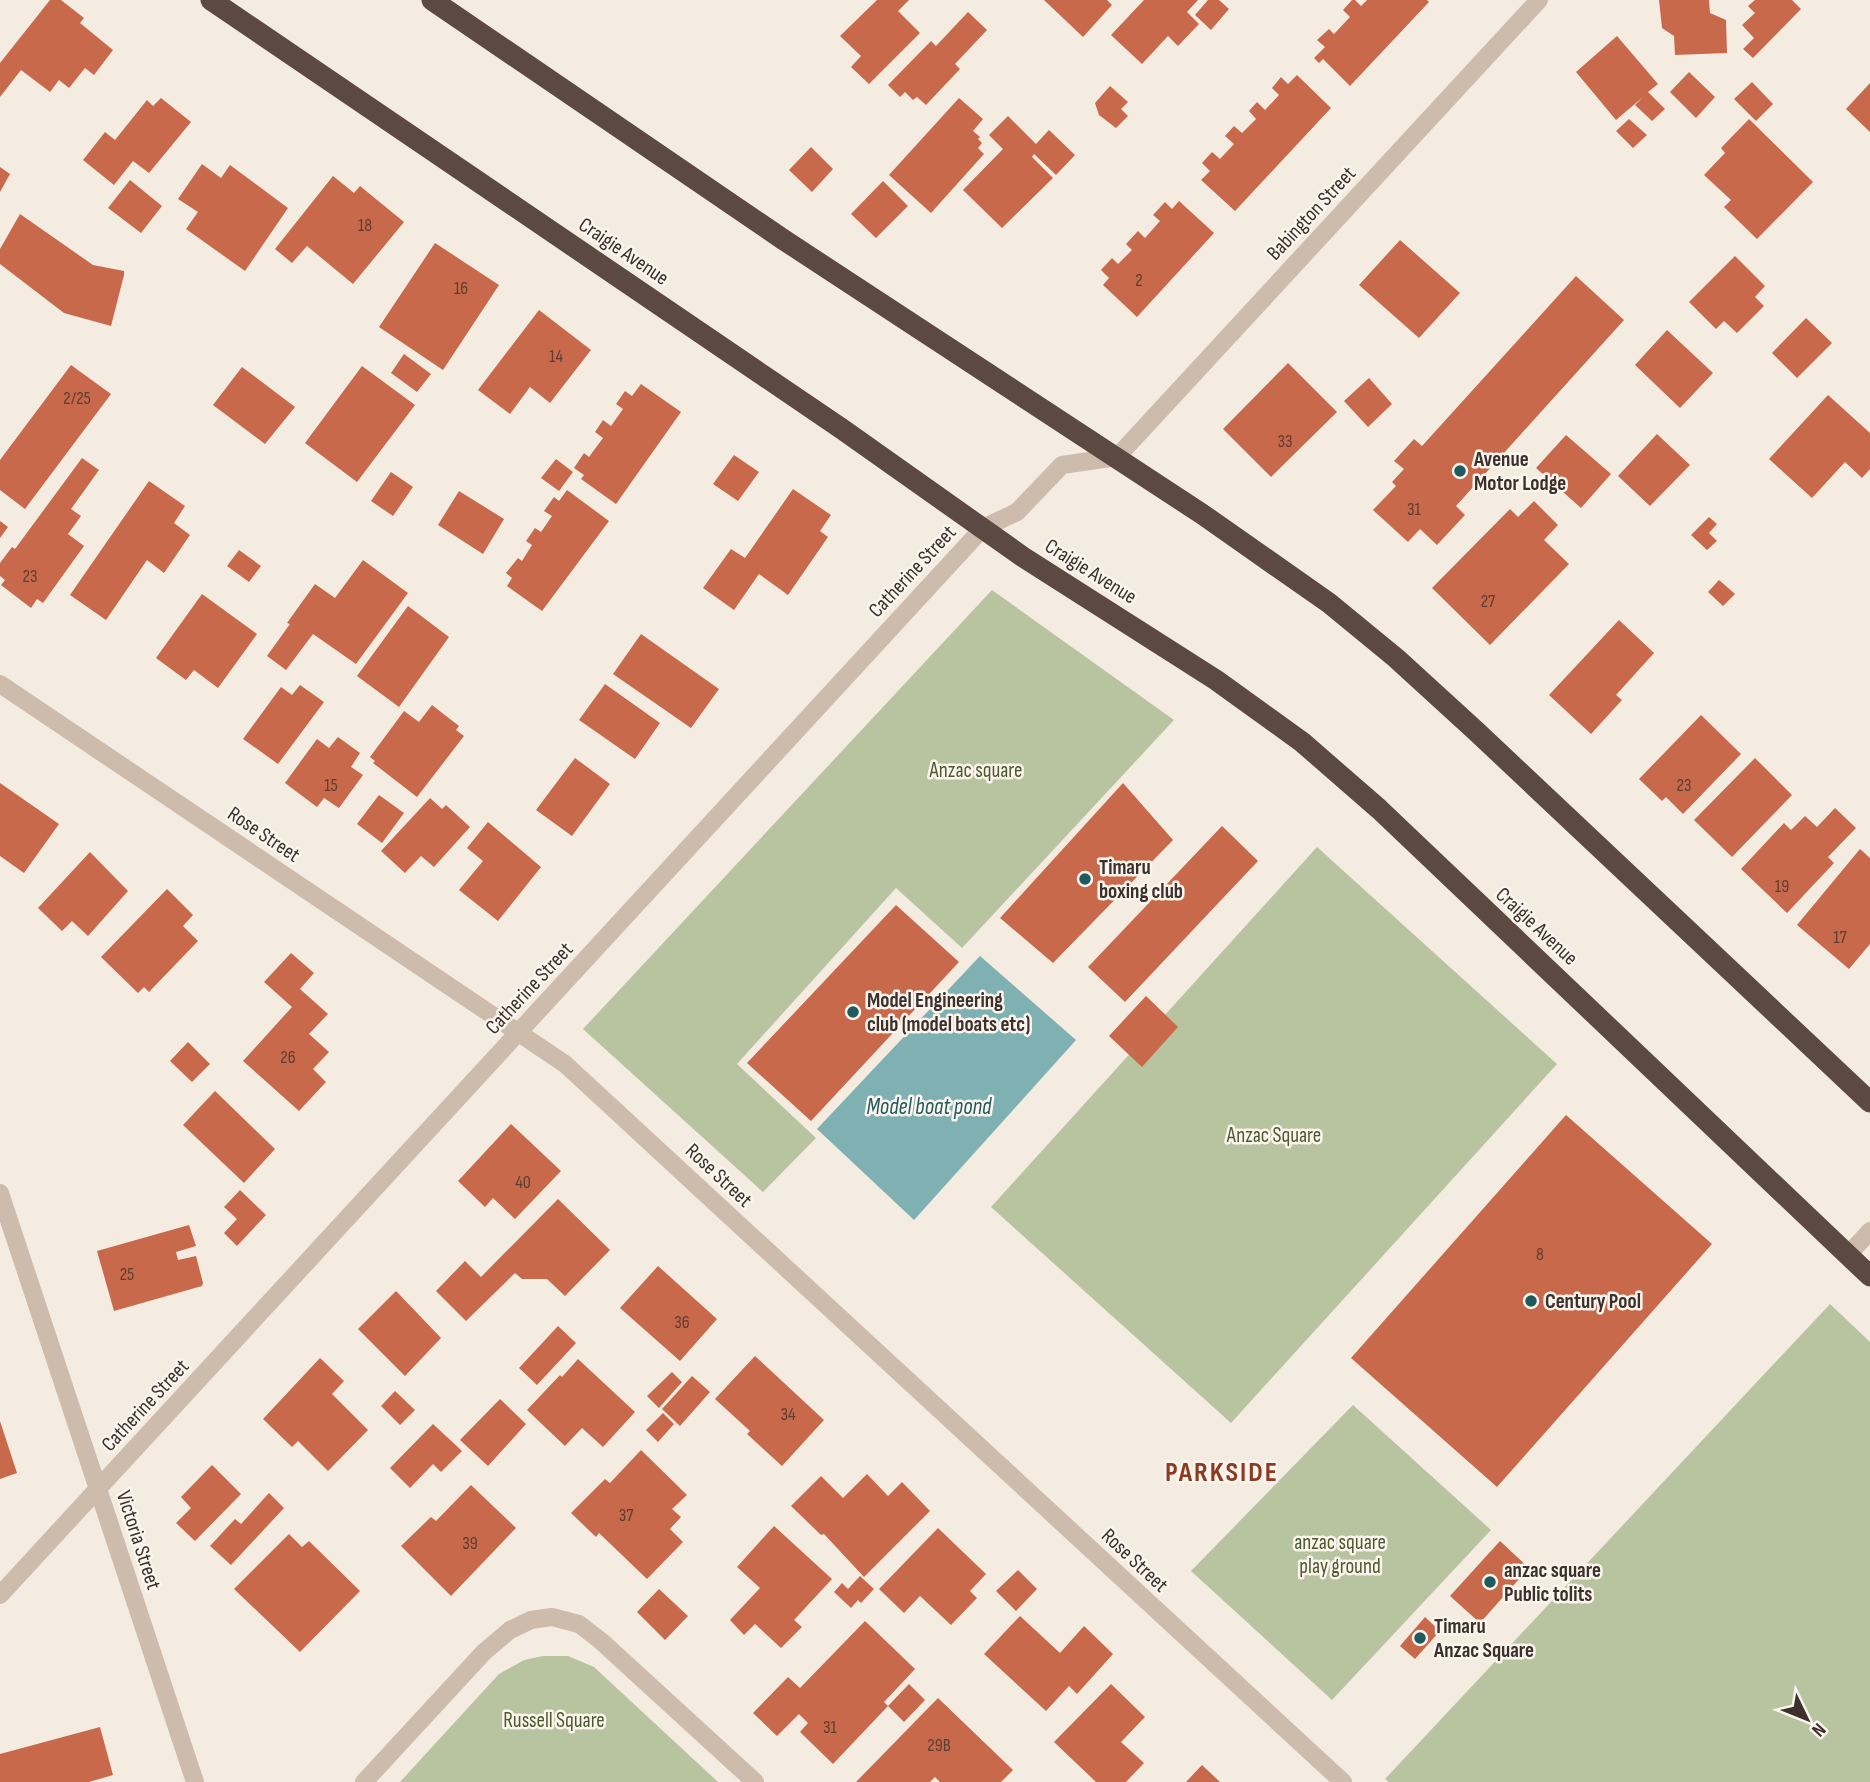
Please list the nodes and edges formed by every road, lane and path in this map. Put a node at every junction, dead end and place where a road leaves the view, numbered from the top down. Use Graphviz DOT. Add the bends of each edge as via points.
graph roads {
  1 [pos="211,0"];
  2 [pos="432,0"];
  3 [pos="1539,0"];
  4 [pos="1117,457"];
  5 [pos="983,528"];
  6 [pos="0,684"];
  7 [pos="518,1034"];
  8 [pos="1870,1102"];
  9 [pos="0,1193"];
  10 [pos="1870,1231"];
  11 [pos="1847,1255"];
  12 [pos="1870,1276"];
  13 [pos="99,1489"];
  14 [pos="0,1595"];
  15 [pos="195,1782"];
  16 [pos="364,1782"];
  17 [pos="755,1782"];
  18 [pos="1343,1782"];
  1 -- 5 [label="highway, Craigie Avenue"];
  2 -- 4 [label="highway" via="784,240"];
  3 -- 4 [label="street, Babington Street"];
  4 -- 5 [label="street, Catherine Street" via="1062,465 1017,512"];
  4 -- 8 [label="highway" via="1329,603 1396,658"];
  5 -- 7 [label="street, Catherine Street"];
  5 -- 11 [label="highway, Craigie Avenue" via="1216,680 1302,742 1379,809"];
  6 -- 7 [label="street, Rose Street"];
  7 -- 13 [label="street, Catherine Street"];
  7 -- 18 [label="street, Rose Street" via="565,1064"];
  9 -- 13 [label="street, Victoria Street"];
  10 -- 11 [label="street"];
  11 -- 12 [label="highway, Craigie Avenue"];
  13 -- 14 [label="street, Catherine Street"];
  13 -- 15 [label="street, Victoria Street"];
  16 -- 17 [label="street" via="484,1652 510,1630 552,1617 579,1624 601,1641"];
}
